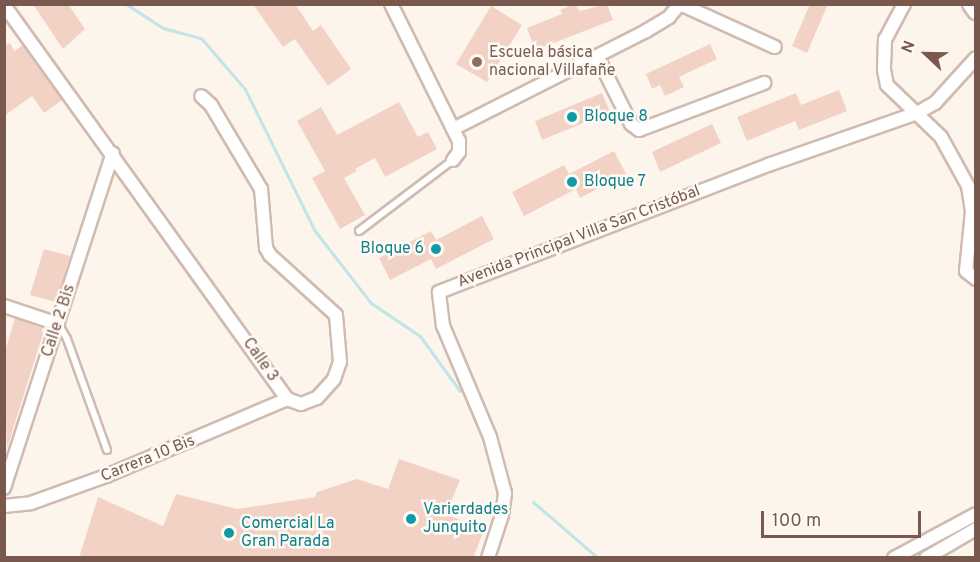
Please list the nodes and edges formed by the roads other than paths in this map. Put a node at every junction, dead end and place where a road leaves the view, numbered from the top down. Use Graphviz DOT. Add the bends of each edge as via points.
graph roads {
  1 [pos="392,4"];
  2 [pos="680,4"];
  3 [pos="904,4"];
  4 [pos="971,4"];
  5 [pos="4,5"];
  6 [pos="975,11"];
  7 [pos="775,47"];
  8 [pos="598,58"];
  9 [pos="975,58"];
  10 [pos="764,83"];
  11 [pos="201,96"];
  12 [pos="917,113"];
  13 [pos="453,129"];
  14 [pos="113,153"];
  15 [pos="453,160"];
  16 [pos="359,231"];
  17 [pos="975,279"];
  18 [pos="4,306"];
  19 [pos="58,324"];
  20 [pos="287,399"];
  21 [pos="107,450"];
  22 [pos="4,488"];
  23 [pos="4,506"];
  24 [pos="975,514"];
  25 [pos="975,530"];
  26 [pos="488,558"];
  27 [pos="894,558"];
  28 [pos="926,558"];
  1 -- 13 [label="street"];
  2 -- 7 [label="street"];
  2 -- 8 [label="street" via="669,17"];
  3 -- 12 [label="street" via="885,39 884,70 887,85"];
  4 -- 6 [label="main road"];
  5 -- 14 [label="street, Calle 3"];
  8 -- 10 [label="street" via="631,124 639,130"];
  8 -- 13 [label="street"];
  9 -- 12 [label="street" via="935,103"];
  11 -- 20 [label="street, Calle 3" via="211,105 261,189 266,248 270,255 336,315 340,362 326,391 301,404"];
  12 -- 17 [label="street" via="941,137 968,186 972,211 966,272"];
  12 -- 26 [label="street, Avenida Principal Villa San Cristóbal" via="758,168 439,292 443,326 490,437 505,492"];
  13 -- 15 [label="street" via="459,152"];
  14 -- 19 [label="street, Calle 2 Bis"];
  14 -- 20 [label="street, Calle 3"];
  15 -- 16 [label="lane"];
  18 -- 19 [label="street"];
  19 -- 21 [label="lane" via="68,339"];
  19 -- 22 [label="street, Calle 2 Bis"];
  20 -- 23 [label="street, Carrera 10 Bis" via="106,476 31,503"];
  24 -- 27 [label="street"];
  25 -- 28 [label="street"];
}
